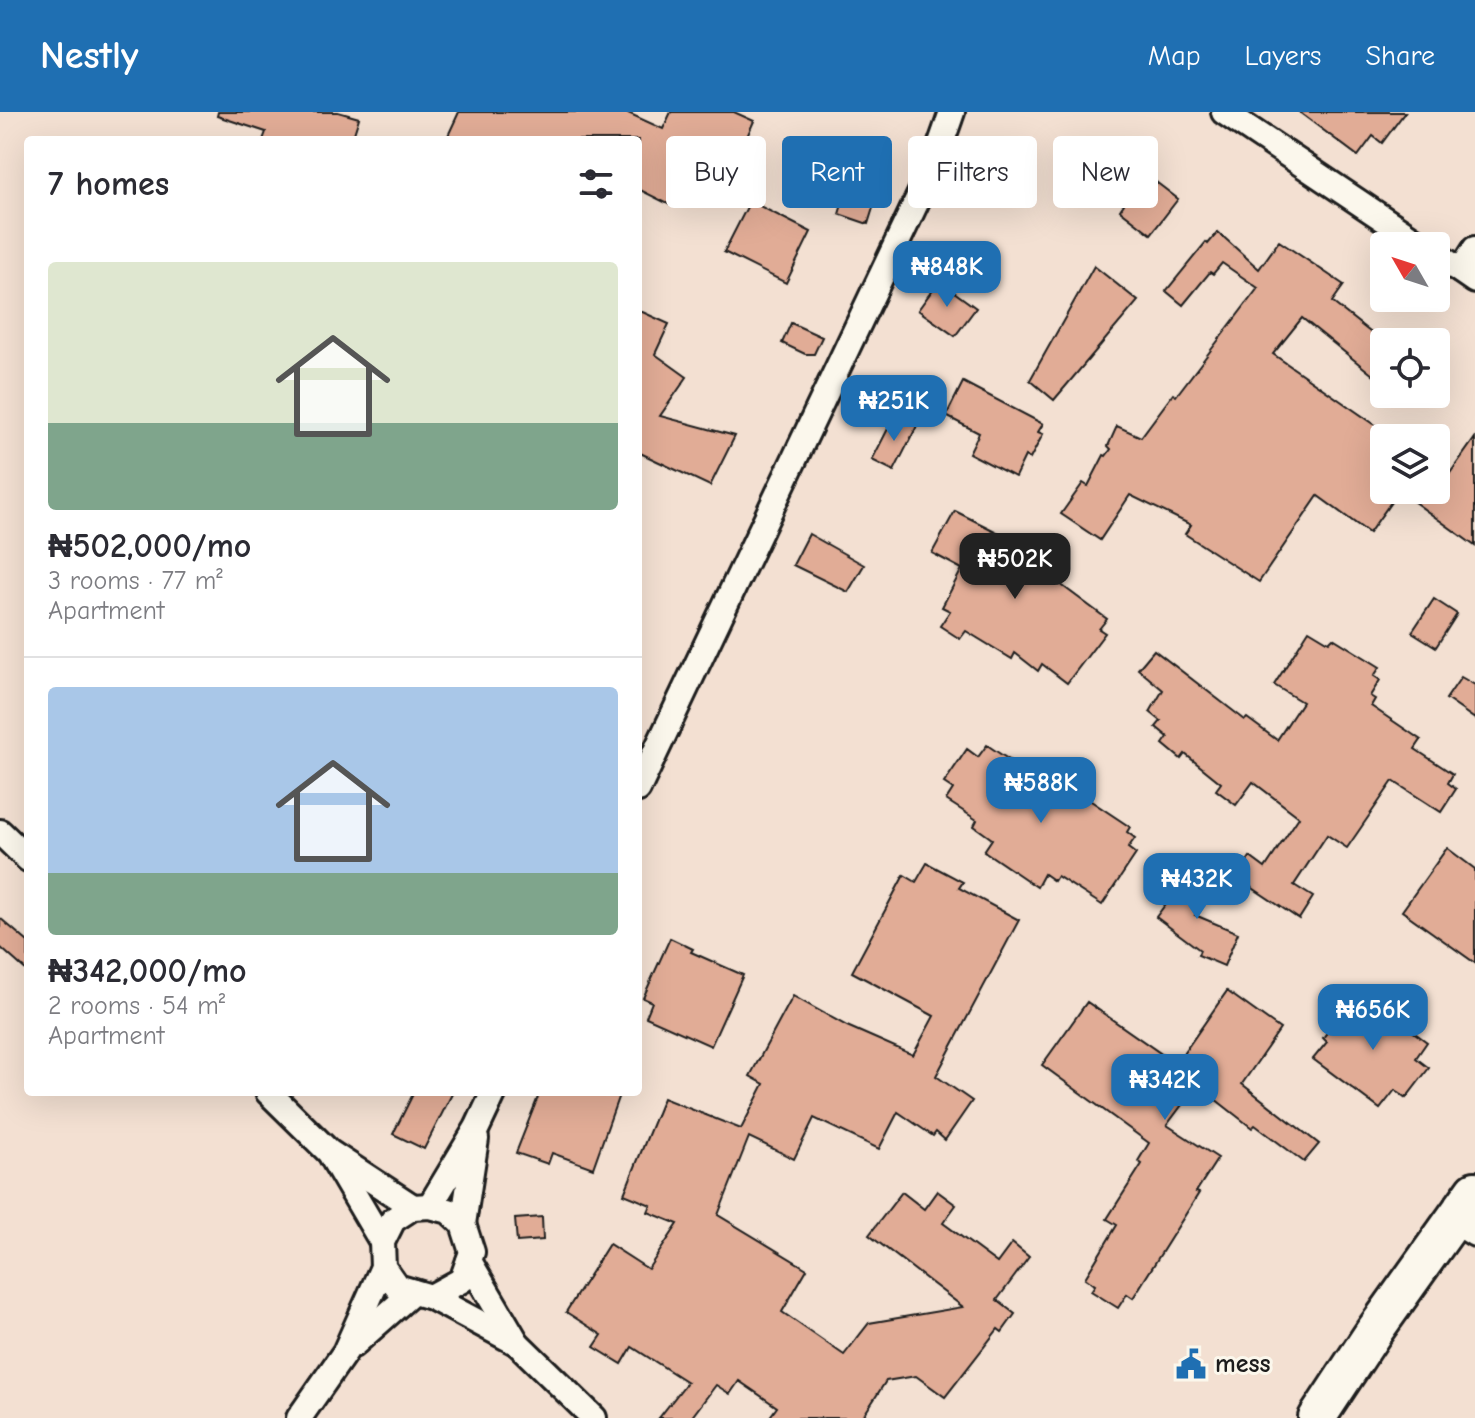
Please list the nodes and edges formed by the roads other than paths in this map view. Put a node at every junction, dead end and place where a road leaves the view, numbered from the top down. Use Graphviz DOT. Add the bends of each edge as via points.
graph roads {
  1 [pos="952,112"];
  2 [pos="1224,112"];
  3 [pos="1403,232"];
  4 [pos="1475,249"];
  5 [pos="1450,264"];
  6 [pos="1468,276"];
  7 [pos="642,781"];
  8 [pos="0,832"];
  9 [pos="24,855"];
  10 [pos="272,1096"];
  11 [pos="492,1096"];
  12 [pos="477,1128"];
  13 [pos="329,1152"];
  14 [pos="1475,1190"];
  15 [pos="422,1206"];
  16 [pos="463,1224"];
  17 [pos="1465,1228"];
  18 [pos="382,1242"];
  19 [pos="469,1261"];
  20 [pos="383,1267"];
  21 [pos="422,1294"];
  22 [pos="517,1343"];
  23 [pos="345,1352"];
  24 [pos="299,1418"];
  25 [pos="594,1418"];
  26 [pos="1317,1418"];
  1 -- 7 [label="street" via="932,169"];
  2 -- 3 [label="street"];
  4 -- 6 [label="street"];
  5 -- 6 [label="street"];
  8 -- 9 [label="street"];
  10 -- 13 [label="street"];
  11 -- 12 [label="street"];
  12 -- 15 [label="street"];
  12 -- 16 [label="street"];
  13 -- 15 [label="street"];
  13 -- 18 [label="street"];
  14 -- 17 [label="street"];
  15 -- 16 [label="street" via="449,1211"];
  15 -- 18 [label="street" via="393,1220"];
  16 -- 19 [label="street" via="472,1252"];
  17 -- 26 [label="street" via="1373,1333"];
  18 -- 20 [label="street"];
  19 -- 21 [label="street" via="462,1280"];
  19 -- 22 [label="street"];
  20 -- 21 [label="street" via="397,1287"];
  20 -- 23 [label="street"];
  21 -- 22 [label="street"];
  21 -- 23 [label="street"];
  22 -- 25 [label="street"];
  23 -- 24 [label="street"];
}
